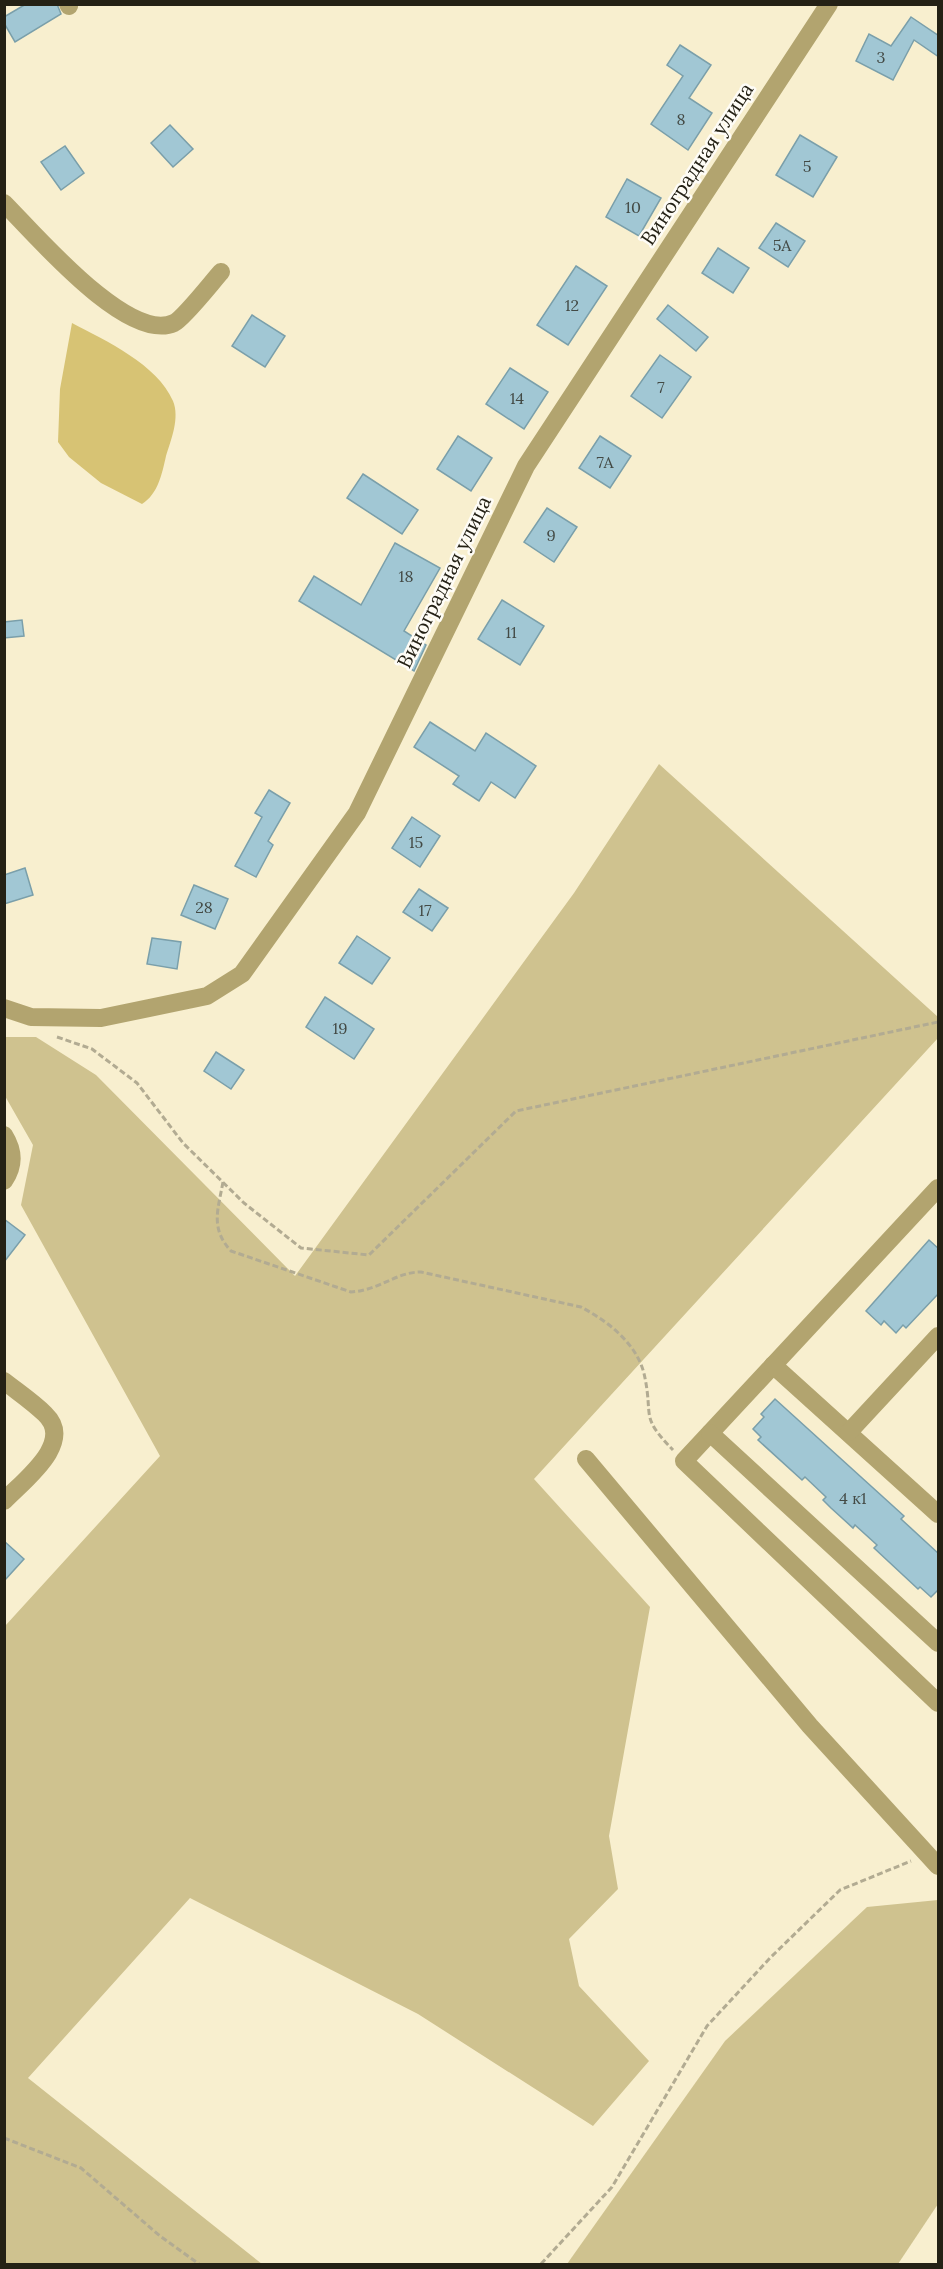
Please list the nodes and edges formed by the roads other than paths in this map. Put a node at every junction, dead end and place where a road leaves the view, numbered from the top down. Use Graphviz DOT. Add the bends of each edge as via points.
graph roads {
  1 [pos="829,4"];
  2 [pos="4,203"];
  3 [pos="221,272"];
  4 [pos="4,1008"];
  5 [pos="4,1135"];
  6 [pos="4,1181"];
  7 [pos="939,1188"];
  8 [pos="939,1336"];
  9 [pos="773,1365"];
  10 [pos="4,1381"];
  11 [pos="849,1432"];
  12 [pos="710,1433"];
  13 [pos="586,1459"];
  14 [pos="4,1501"];
  15 [pos="939,1514"];
  16 [pos="939,1643"];
  17 [pos="939,1703"];
  18 [pos="932,1860"];
  1 -- 4 [label="street, Виноградная улица" via="526,466 357,813 242,974 207,996 101,1018 31,1017"];
  2 -- 3 [label="street" via="89,288 136,320 155,326 176,322"];
  5 -- 6 [label="street" via="13,1157 12,1170"];
  7 -- 9 [label="street"];
  8 -- 11 [label="street"];
  9 -- 11 [label="street"];
  9 -- 12 [label="street"];
  10 -- 14 [label="street" via="47,1415 57,1431 55,1443"];
  11 -- 15 [label="street"];
  12 -- 16 [label="street"];
  12 -- 17 [label="street" via="684,1461"];
  13 -- 18 [label="street" via="810,1726"];
}
